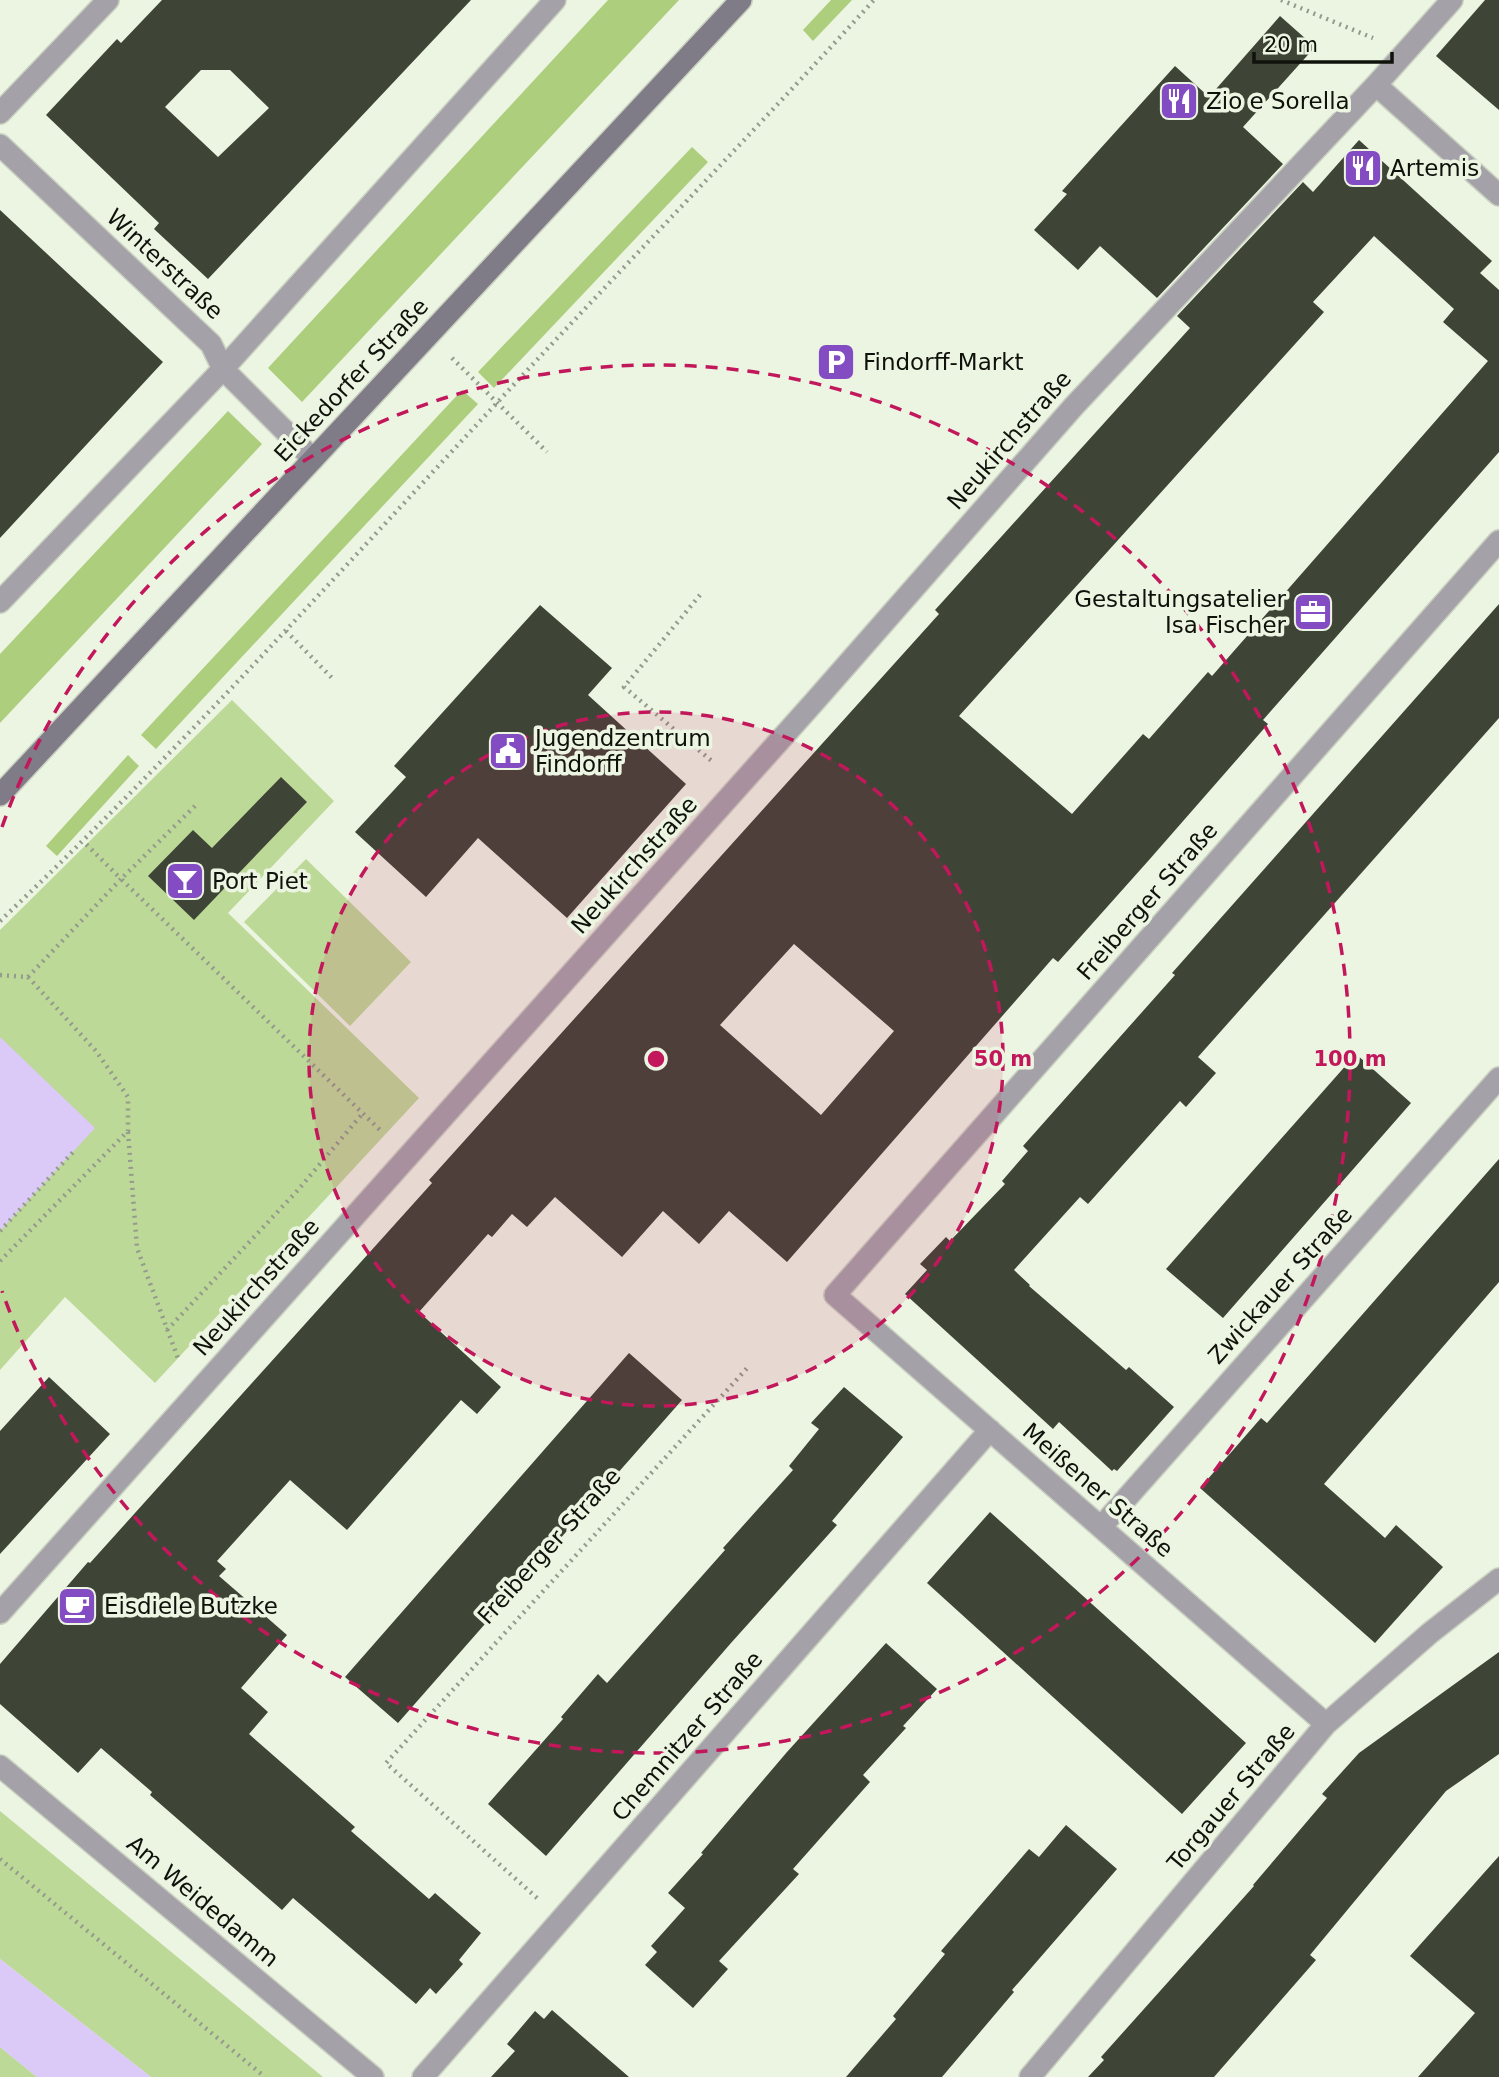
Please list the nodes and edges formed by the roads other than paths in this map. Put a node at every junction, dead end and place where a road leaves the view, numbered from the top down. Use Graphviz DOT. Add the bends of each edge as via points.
graph roads {
  1 [pos="108,0"];
  2 [pos="555,0"];
  3 [pos="741,0"];
  4 [pos="1452,0"];
  5 [pos="1376,85"];
  6 [pos="0,114"];
  7 [pos="1,148"];
  8 [pos="1499,195"];
  9 [pos="223,369"];
  10 [pos="313,459"];
  11 [pos="1499,541"];
  12 [pos="0,602"];
  13 [pos="0,794"];
  14 [pos="1499,1078"];
  15 [pos="835,1295"];
  16 [pos="990,1430"];
  17 [pos="1101,1527"];
  18 [pos="1499,1578"];
  19 [pos="0,1613"];
  20 [pos="1326,1724"];
  21 [pos="0,1766"];
  22 [pos="373,2077"];
  23 [pos="423,2077"];
  24 [pos="1030,2077"];
  1 -- 6 [label="street"];
  2 -- 9 [label="street"];
  3 -- 10 [label="main road, Eickedorfer Straße"];
  4 -- 5 [label="street, Neukirchstraße"];
  5 -- 8 [label="street"];
  5 -- 19 [label="street, Neukirchstraße" via="1074,406"];
  7 -- 9 [label="street, Winterstraße" via="211,344"];
  9 -- 10 [label="street, Winterstraße"];
  9 -- 12 [label="street"];
  10 -- 13 [label="main road, Eickedorfer Straße"];
  11 -- 15 [label="street, Freiberger Straße"];
  14 -- 17 [label="street, Zwickauer Straße"];
  15 -- 16 [label="street, Meißener Straße"];
  16 -- 17 [label="street, Meißener Straße"];
  16 -- 23 [label="street, Chemnitzer Straße"];
  17 -- 20 [label="street, Meißener Straße"];
  18 -- 20 [label="street, Torgauer Straße"];
  20 -- 24 [label="street, Torgauer Straße"];
  21 -- 22 [label="street, Am Weidedamm"];
}
